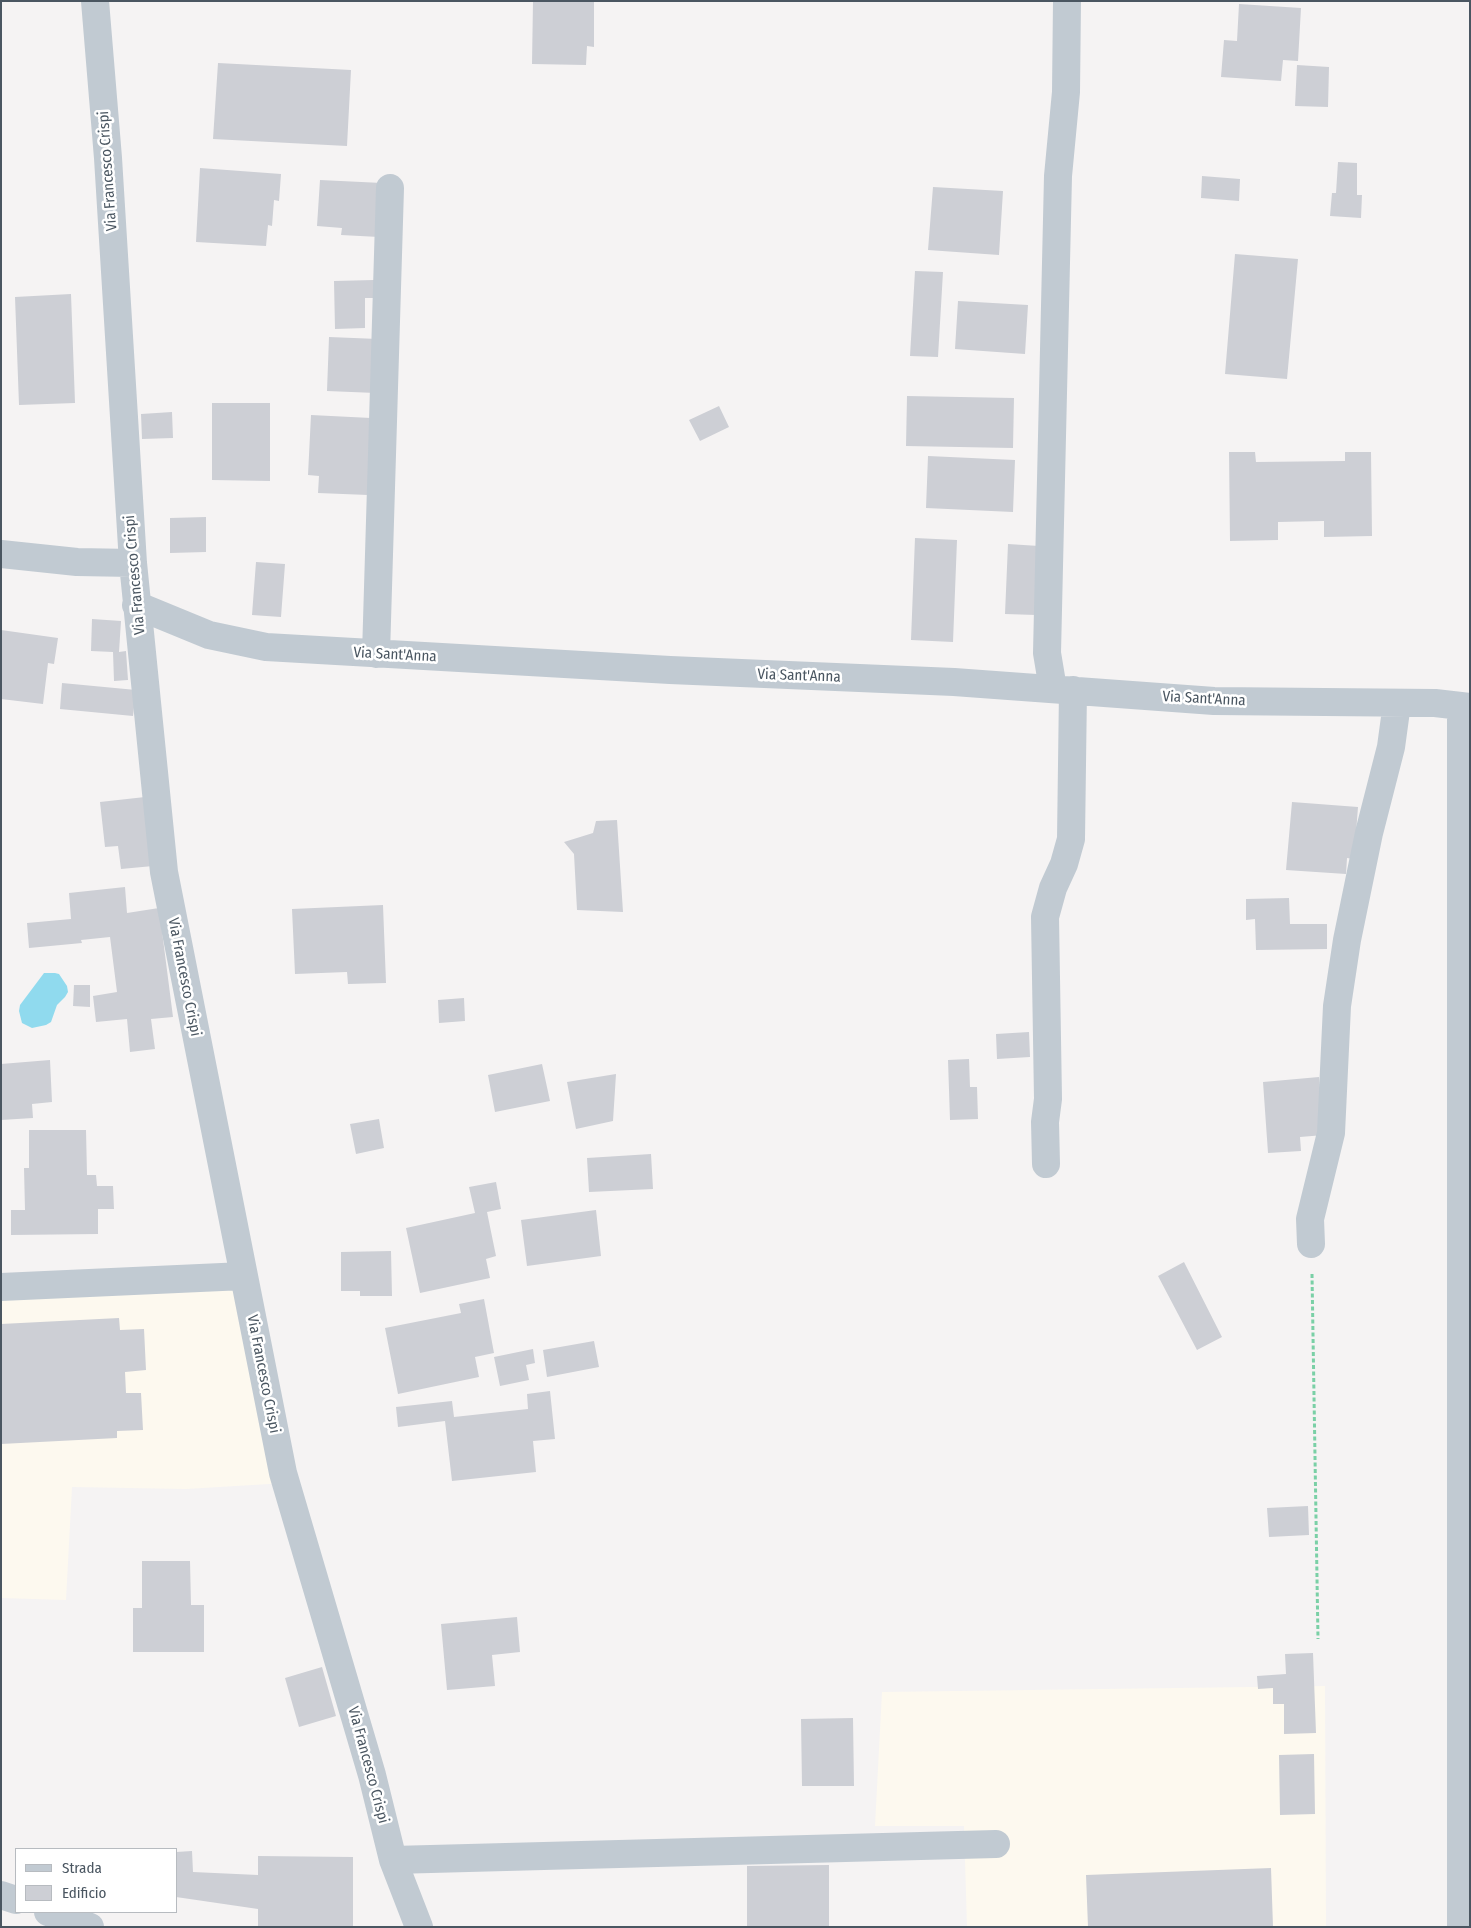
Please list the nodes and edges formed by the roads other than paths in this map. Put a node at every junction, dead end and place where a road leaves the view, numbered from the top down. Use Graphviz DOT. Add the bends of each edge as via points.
graph roads {
  1 [pos="95,1"];
  2 [pos="1067,1"];
  3 [pos="390,188"];
  4 [pos="1,554"];
  5 [pos="132,563"];
  6 [pos="136,605"];
  7 [pos="376,654"];
  8 [pos="1063,690"];
  9 [pos="1396,703"];
  10 [pos="1465,706"];
  11 [pos="1046,1164"];
  12 [pos="1311,1244"];
  13 [pos="244,1276"];
  14 [pos="1,1287"];
  15 [pos="1465,1616"];
  16 [pos="996,1844"];
  17 [pos="393,1860"];
  18 [pos="1,1895"];
  19 [pos="15,1900"];
  20 [pos="51,1913"];
  21 [pos="90,1927"];
  22 [pos="419,1927"];
  23 [pos="1461,1927"];
  1 -- 5 [label="street, Via Francesco Crispi" via="108,158"];
  2 -- 8 [label="street" via="1066,92 1058,176 1047,652"];
  3 -- 7 [label="street"];
  4 -- 5 [label="street" via="77,562"];
  5 -- 6 [label="street, Via Francesco Crispi"];
  6 -- 7 [label="street, Via Sant'Anna" via="209,635 266,647"];
  6 -- 13 [label="street, Via Francesco Crispi" via="164,872"];
  7 -- 8 [label="street, Via Sant'Anna"];
  8 -- 9 [label="street, Via Sant'Anna" via="1214,700"];
  8 -- 11 [label="street" via="1071,839 1045,917"];
  9 -- 10 [label="street, Via Sant'Anna"];
  9 -- 12 [label="street" via="1391,747 1347,940 1337,1006 1331,1133 1310,1219"];
  10 -- 15 [label="street"];
  13 -- 14 [label="street"];
  13 -- 17 [label="street, Via Francesco Crispi" via="283,1473 372,1775"];
  15 -- 23 [label="street"];
  16 -- 17 [label="street"];
  17 -- 22 [label="street, Via Francesco Crispi"];
  18 -- 19 [label="street"];
  20 -- 21 [label="street"];
}
